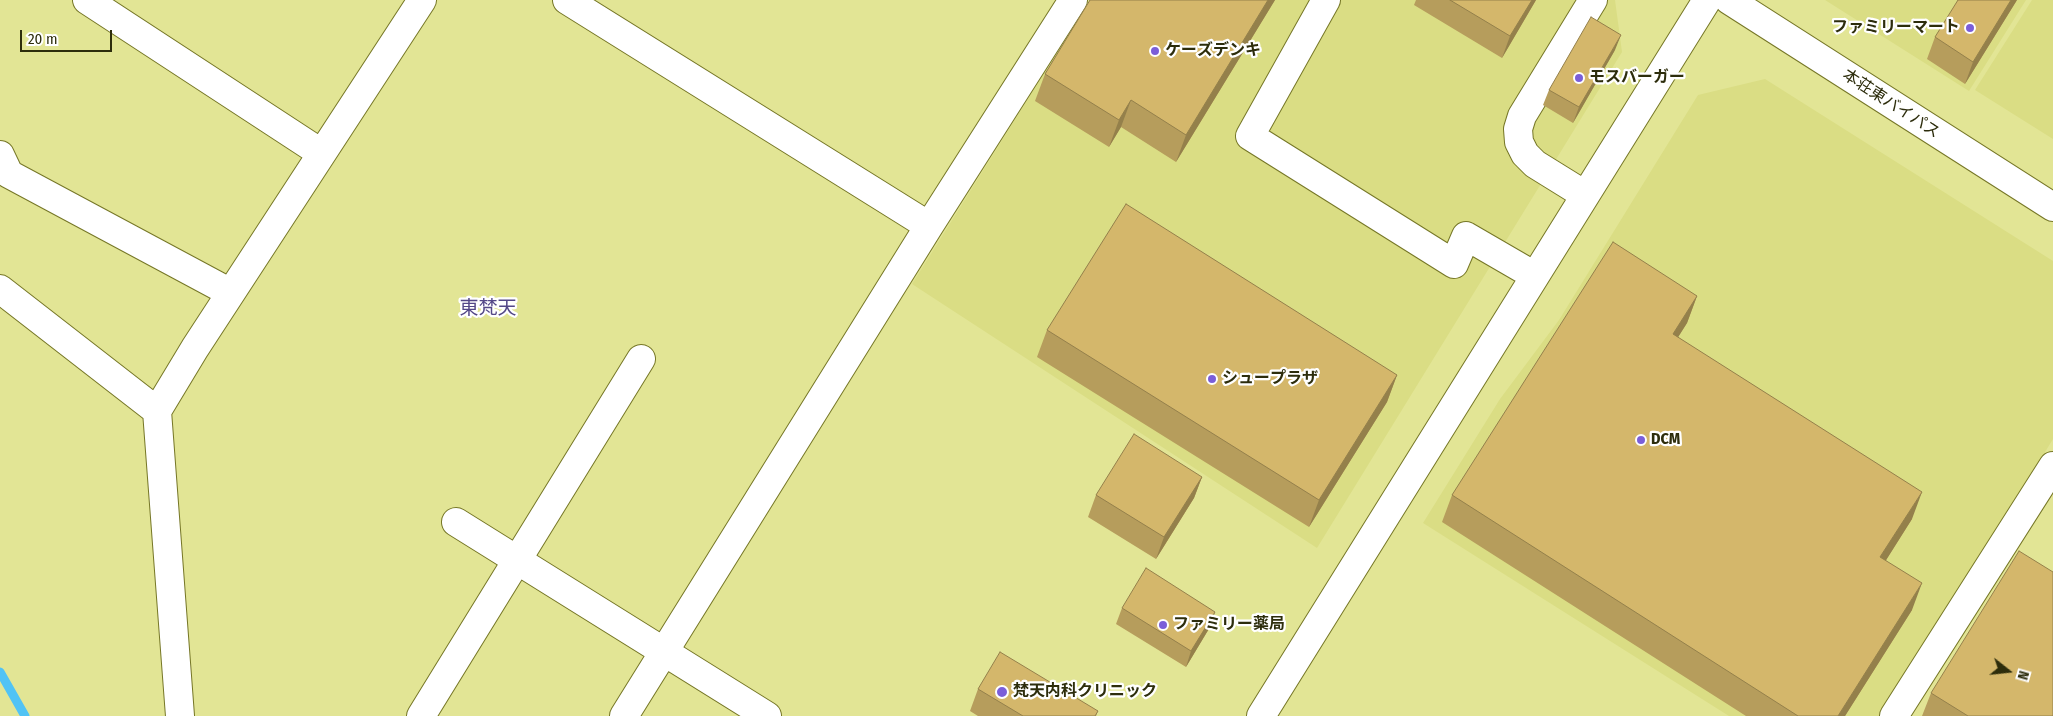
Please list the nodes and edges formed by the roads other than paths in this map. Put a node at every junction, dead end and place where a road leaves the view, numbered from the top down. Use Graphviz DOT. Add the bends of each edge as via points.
graph roads {
  1 [pos="87,0"];
  2 [pos="422,0"];
  3 [pos="568,0"];
  4 [pos="1326,0"];
  5 [pos="1593,0"];
  6 [pos="1707,0"];
  7 [pos="1729,0"];
  8 [pos="1069,1"];
  9 [pos="321,153"];
  10 [pos="0,154"];
  11 [pos="1585,195"];
  12 [pos="2053,207"];
  13 [pos="929,226"];
  14 [pos="1535,276"];
  15 [pos="0,289"];
  16 [pos="231,293"];
  17 [pos="641,359"];
  18 [pos="157,411"];
  19 [pos="2053,466"];
  20 [pos="456,522"];
  21 [pos="2000,549"];
  22 [pos="517,561"];
  23 [pos="2024,563"];
  24 [pos="664,652"];
  25 [pos="180,716"];
  26 [pos="421,716"];
  27 [pos="624,716"];
  28 [pos="767,716"];
  29 [pos="1260,716"];
  30 [pos="1894,716"];
  1 -- 9 [label="main road"];
  2 -- 9 [label="main road"];
  3 -- 13 [label="main road"];
  4 -- 14 [label="main road" via="1250,136 1454,264 1466,236"];
  5 -- 11 [label="main road" via="1522,116 1518,130 1518,142 1535,164"];
  6 -- 11 [label="main road"];
  7 -- 12 [label="main road, 本荘東バイパス"];
  8 -- 13 [label="main road"];
  9 -- 16 [label="main road"];
  10 -- 16 [label="main road" via="9,174"];
  11 -- 14 [label="main road"];
  13 -- 24 [label="main road"];
  14 -- 29 [label="main road"];
  15 -- 18 [label="main road"];
  16 -- 18 [label="main road"];
  17 -- 22 [label="main road"];
  18 -- 25 [label="main road"];
  19 -- 21 [label="main road"];
  20 -- 22 [label="main road"];
  21 -- 23 [label="main road"];
  21 -- 30 [label="main road"];
  22 -- 24 [label="main road"];
  22 -- 26 [label="main road"];
  24 -- 27 [label="main road"];
  24 -- 28 [label="main road"];
}
